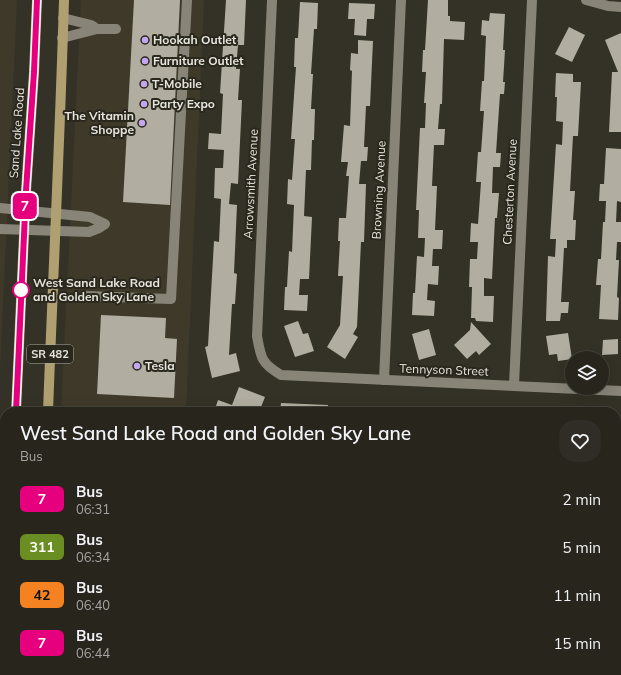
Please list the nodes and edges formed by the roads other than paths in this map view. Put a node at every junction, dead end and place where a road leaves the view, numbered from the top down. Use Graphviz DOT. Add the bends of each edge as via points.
graph roads {
  1 [pos="37,0"];
  2 [pos="64,0"];
  3 [pos="187,0"];
  4 [pos="272,0"];
  5 [pos="401,0"];
  6 [pos="532,0"];
  7 [pos="586,0"];
  8 [pos="621,7"];
  9 [pos="63,18"];
  10 [pos="97,29"];
  11 [pos="116,29"];
  12 [pos="62,38"];
  13 [pos="0,208"];
  14 [pos="25,210"];
  15 [pos="56,214"];
  16 [pos="0,229"];
  17 [pos="24,230"];
  18 [pos="55,230"];
  19 [pos="86,296"];
  20 [pos="268,367"];
  21 [pos="384,380"];
  22 [pos="514,385"];
  23 [pos="621,390"];
  24 [pos="16,407"];
  25 [pos="48,407"];
  1 -- 14 [label="main road, Sand Lake Road / SR 482"];
  2 -- 9 [label="main road, SR 482"];
  3 -- 19 [label="street" via="171,299"];
  4 -- 20 [label="street, Arrowsmith Avenue" via="257,336 260,355"];
  5 -- 21 [label="street, Browning Avenue"];
  6 -- 22 [label="street, Chesterton Avenue"];
  7 -- 8 [label="street"];
  9 -- 10 [label="street"];
  9 -- 12 [label="main road, SR 482"];
  10 -- 11 [label="street"];
  10 -- 12 [label="street"];
  12 -- 15 [label="main road, SR 482"];
  13 -- 14 [label="street"];
  14 -- 15 [label="street"];
  14 -- 17 [label="main road, Sand Lake Road / SR 482"];
  15 -- 18 [label="main road, SR 482"];
  15 -- 18 [label="street" via="90,217 105,224 89,232"];
  16 -- 17 [label="street"];
  17 -- 18 [label="street"];
  17 -- 24 [label="main road, Sand Lake Road / SR 482"];
  18 -- 25 [label="main road, SR 482"];
  20 -- 21 [label="street, Tennyson Street" via="281,375"];
  21 -- 22 [label="street, Tennyson Street"];
  22 -- 23 [label="street, Tennyson Street"];
}
